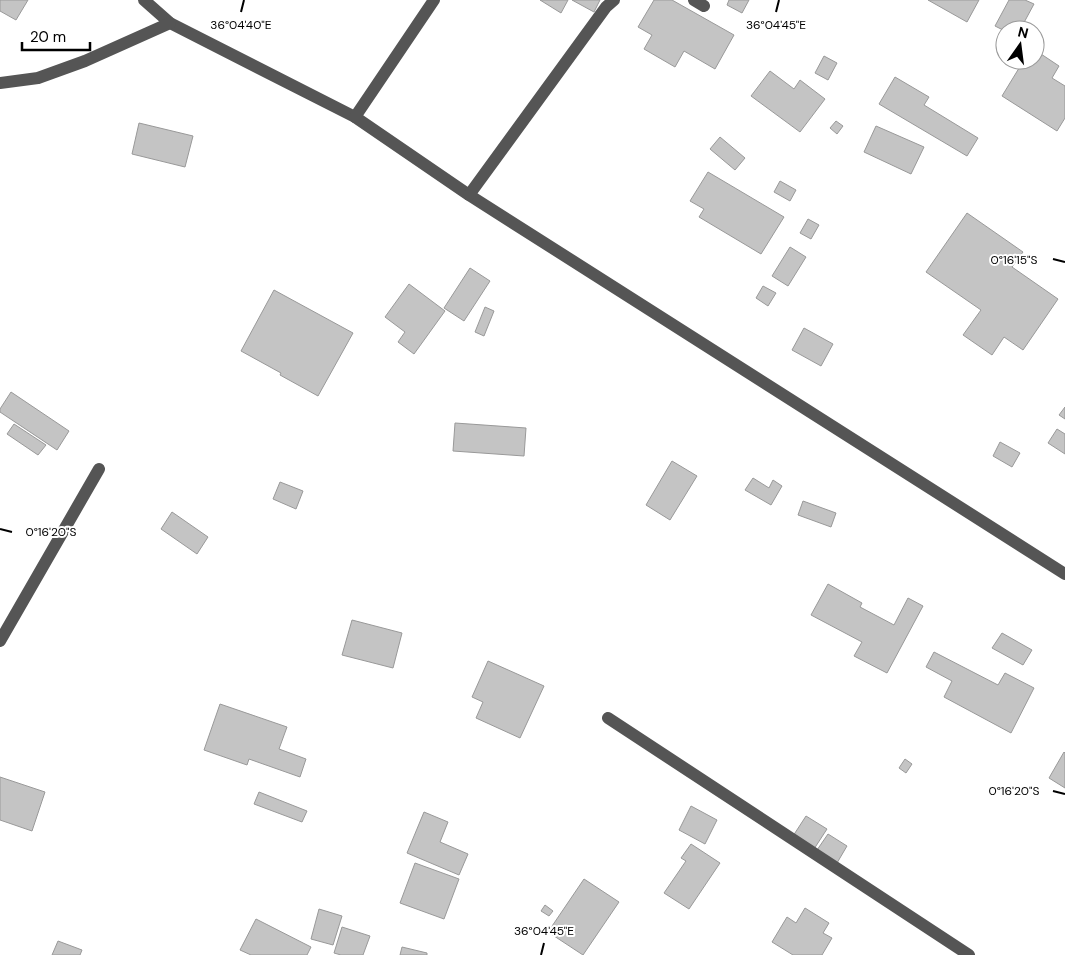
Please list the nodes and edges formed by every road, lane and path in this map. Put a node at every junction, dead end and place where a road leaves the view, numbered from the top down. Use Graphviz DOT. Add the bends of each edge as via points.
graph roads {
  1 [pos="144,0"];
  2 [pos="434,0"];
  3 [pos="614,0"];
  4 [pos="170,24"];
  5 [pos="0,83"];
  6 [pos="355,117"];
  7 [pos="468,195"];
  8 [pos="98,469"];
  9 [pos="1065,574"];
  10 [pos="0,641"];
  11 [pos="608,718"];
  12 [pos="969,955"];
  1 -- 4 [label="street"];
  2 -- 6 [label="street"];
  3 -- 7 [label="street"];
  4 -- 5 [label="street" via="38,78"];
  4 -- 6 [label="street"];
  6 -- 7 [label="street"];
  7 -- 9 [label="street"];
  8 -- 10 [label="street"];
  11 -- 12 [label="street"];
}
